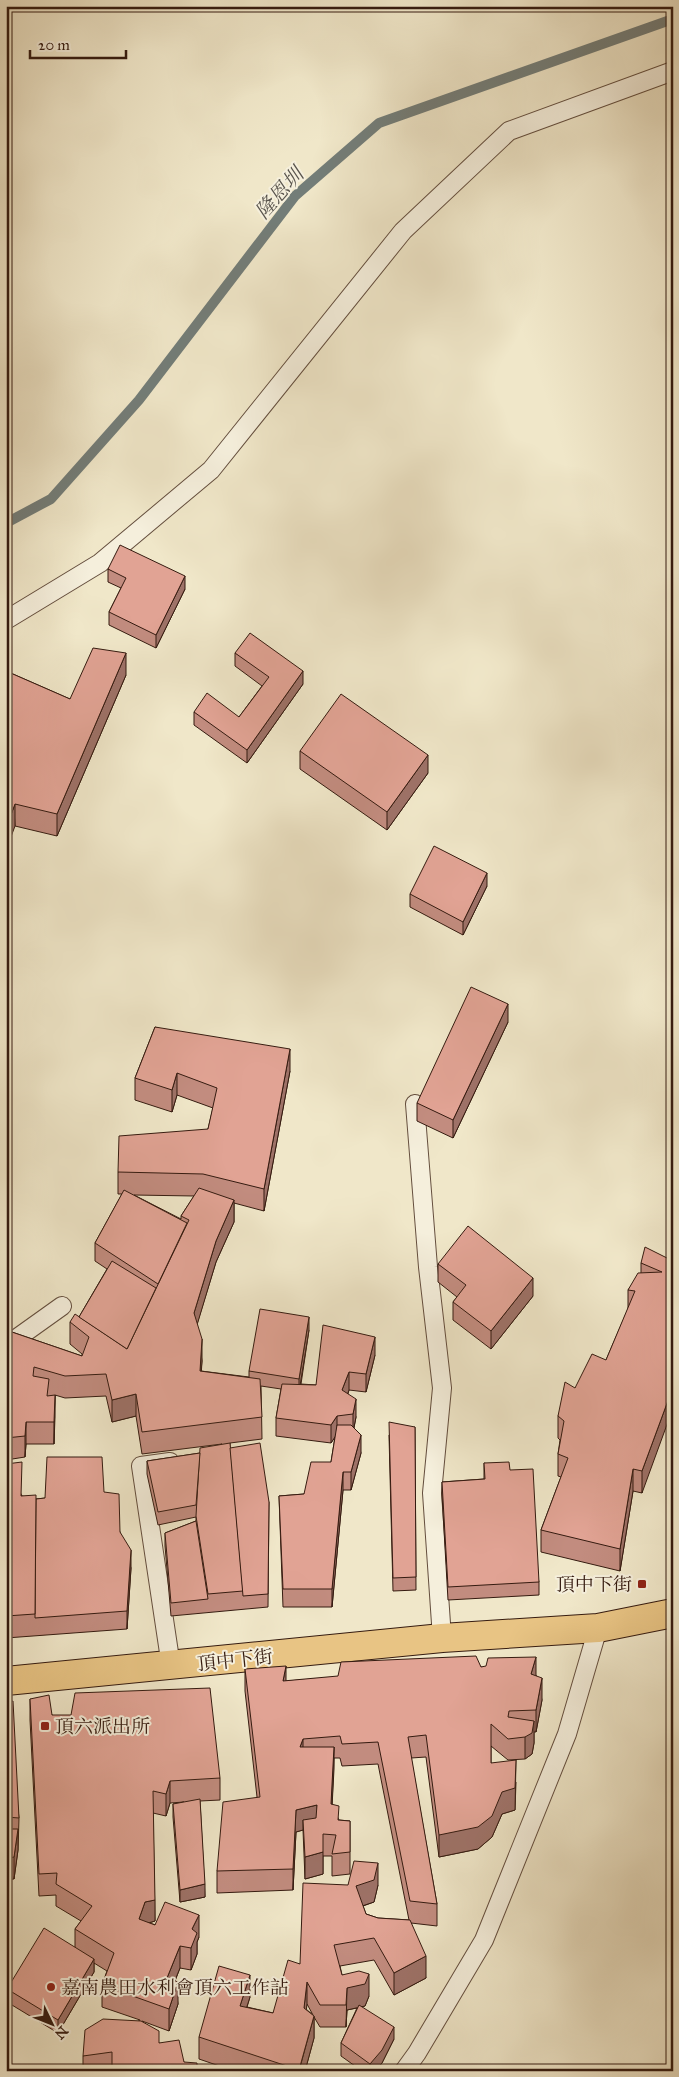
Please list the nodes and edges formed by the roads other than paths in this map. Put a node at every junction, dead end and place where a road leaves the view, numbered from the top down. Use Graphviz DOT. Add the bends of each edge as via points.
graph roads {
  1 [pos="673,71"];
  2 [pos="6,620"];
  3 [pos="415,1104"];
  4 [pos="62,1306"];
  5 [pos="6,1346"];
  6 [pos="189,1458"];
  7 [pos="673,1613"];
  8 [pos="598,1628"];
  9 [pos="442,1638"];
  10 [pos="171,1666"];
  11 [pos="6,1681"];
  12 [pos="404,2071"];
  1 -- 2 [label="lane" via="509,131 403,231 211,470 100,563"];
  3 -- 9 [label="lane" via="442,1388 432,1493"];
  4 -- 5 [label="lane"];
  6 -- 10 [label="lane" via="141,1466"];
  7 -- 8 [label="main road, 頂中下街"];
  8 -- 9 [label="main road, 頂中下街"];
  8 -- 12 [label="lane" via="567,1734 484,1940"];
  9 -- 10 [label="main road, 頂中下街"];
  10 -- 11 [label="main road, 頂中下街"];
}
